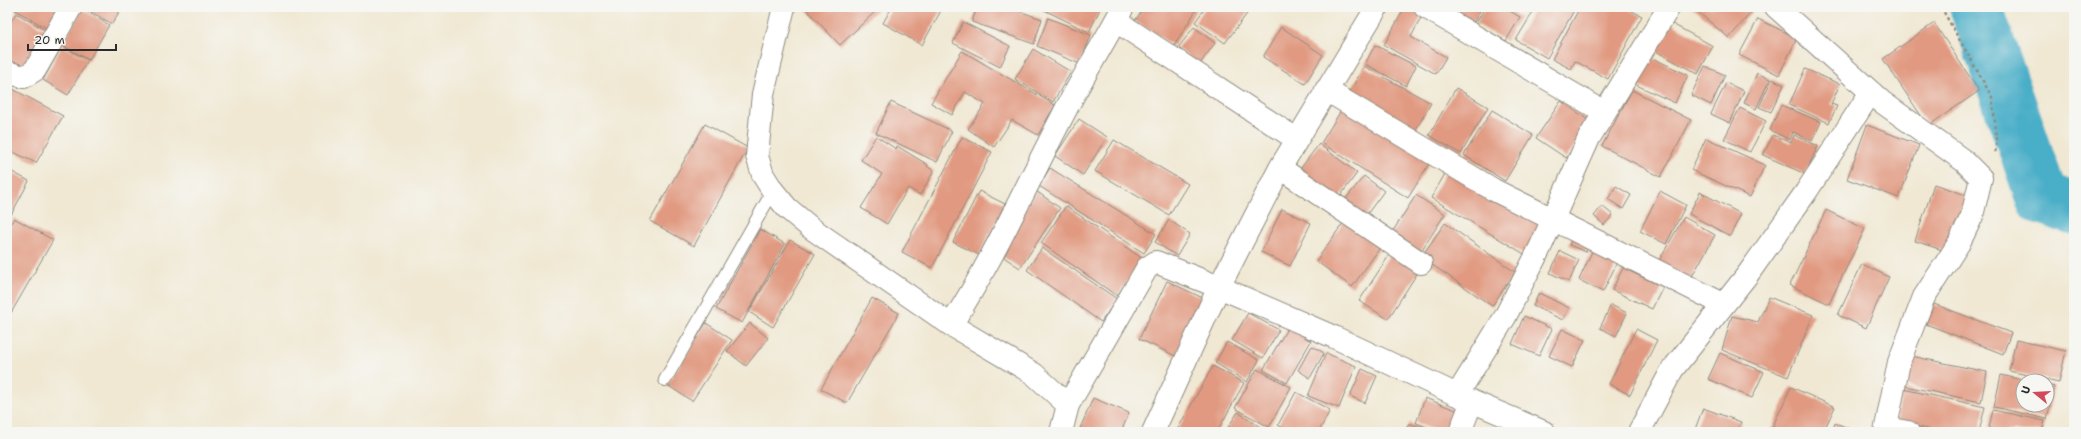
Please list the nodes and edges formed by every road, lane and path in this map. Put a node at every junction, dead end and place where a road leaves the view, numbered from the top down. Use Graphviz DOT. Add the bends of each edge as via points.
graph roads {
  1 [pos="71,7"];
  2 [pos="784,7"];
  3 [pos="1377,7"];
  4 [pos="1424,7"];
  5 [pos="1669,7"];
  6 [pos="1776,7"];
  7 [pos="1941,7"];
  8 [pos="1119,14"];
  9 [pos="7,72"];
  10 [pos="1326,90"];
  11 [pos="1871,92"];
  12 [pos="1604,112"];
  13 [pos="1296,138"];
  14 [pos="1280,168"];
  15 [pos="1981,178"];
  16 [pos="773,191"];
  17 [pos="1553,220"];
  18 [pos="1421,263"];
  19 [pos="1219,287"];
  20 [pos="1723,304"];
  21 [pos="951,325"];
  22 [pos="665,380"];
  23 [pos="1464,398"];
  24 [pos="1068,405"];
  25 [pos="1886,430"];
  26 [pos="1061,432"];
  27 [pos="1153,432"];
  28 [pos="1460,432"];
  29 [pos="1544,432"];
  30 [pos="1639,432"];
  31 [pos="1908,432"];
  1 -- 9 [label="street" via="35,70 24,77"];
  2 -- 16 [label="street" via="763,94 757,156 762,175"];
  3 -- 10 [label="street"];
  4 -- 12 [label="street"];
  5 -- 12 [label="street"];
  6 -- 11 [label="street"];
  7 -- 15 [label="path" via="1992,97 1998,138 1994,159"];
  8 -- 13 [label="street"];
  8 -- 21 [label="street" via="1061,118 998,243"];
  10 -- 13 [label="street"];
  10 -- 17 [label="street" via="1494,190"];
  11 -- 15 [label="street" via="1964,161"];
  11 -- 20 [label="street" via="1806,192 1748,274"];
  12 -- 17 [label="street" via="1589,138"];
  13 -- 14 [label="street"];
  14 -- 18 [label="street"];
  14 -- 19 [label="street"];
  15 -- 25 [label="street" via="1972,216 1959,243 1924,297 1899,362"];
  16 -- 21 [label="street" via="787,208 811,228"];
  16 -- 22 [label="lane"];
  17 -- 20 [label="street"];
  17 -- 23 [label="street"];
  19 -- 23 [label="street"];
  19 -- 24 [label="street" via="1165,264 1156,262 1146,268"];
  19 -- 27 [label="street"];
  20 -- 30 [label="street" via="1672,370"];
  21 -- 24 [label="street" via="1034,374"];
  23 -- 28 [label="street"];
  23 -- 29 [label="street"];
  24 -- 26 [label="street"];
  25 -- 31 [label="street"];
}
